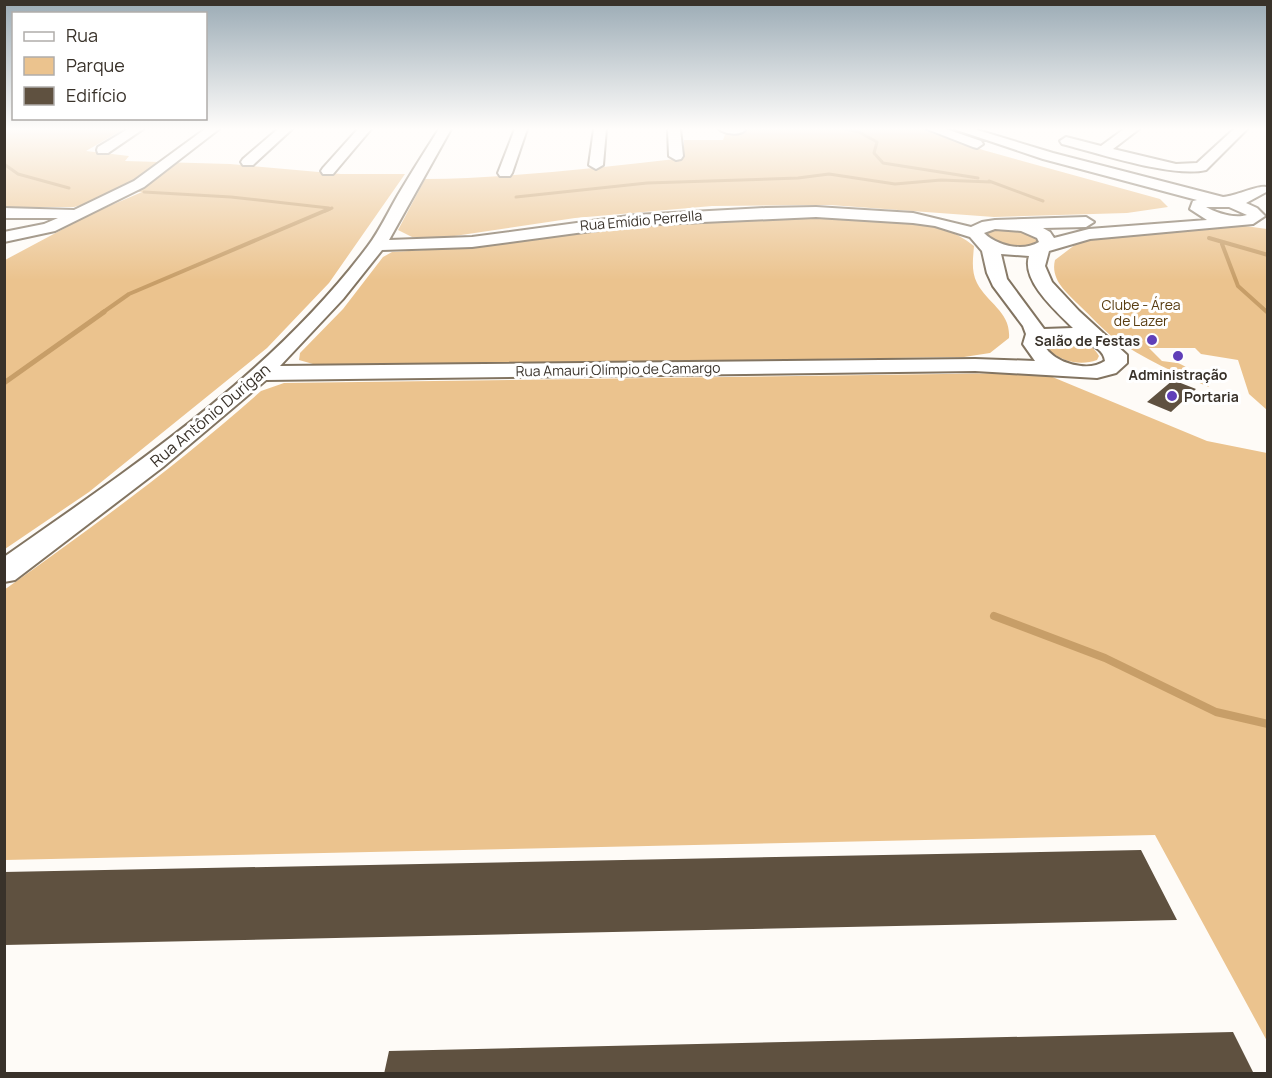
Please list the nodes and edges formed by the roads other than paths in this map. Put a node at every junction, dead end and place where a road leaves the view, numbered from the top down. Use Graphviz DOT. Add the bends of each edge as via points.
graph roads {
  1 [pos="145,179"];
  2 [pos="415,179"];
  3 [pos="1105,179"];
  4 [pos="1121,179"];
  5 [pos="1264,186"];
  6 [pos="1223,202"];
  7 [pos="1197,203"];
  8 [pos="4,213"];
  9 [pos="80,213"];
  10 [pos="1268,214"];
  11 [pos="1247,215"];
  12 [pos="1006,224"];
  13 [pos="1268,224"];
  14 [pos="382,236"];
  15 [pos="4,237"];
  16 [pos="979,237"];
  17 [pos="1044,247"];
  18 [pos="1100,342"];
  19 [pos="1033,343"];
  20 [pos="975,365"];
  21 [pos="1069,369"];
  22 [pos="262,373"];
  23 [pos="4,572"];
  1 -- 9 [label="street"];
  2 -- 14 [label="street, Rua Antônio Durigan"];
  3 -- 7 [label="street"];
  4 -- 7 [label="street"];
  5 -- 6 [label="street" via="1243,199"];
  5 -- 11 [label="street"];
  6 -- 7 [label="street"];
  6 -- 11 [label="street"];
  7 -- 11 [label="street" via="1214,217"];
  7 -- 12 [label="street" via="1166,217"];
  8 -- 9 [label="street"];
  9 -- 15 [label="street" via="37,232"];
  10 -- 11 [label="street"];
  11 -- 13 [label="street"];
  11 -- 17 [label="street, Rua Emídio Perrella" via="1089,234"];
  12 -- 16 [label="street" via="983,226 977,230"];
  12 -- 17 [label="street" via="1040,232 1047,238"];
  14 -- 16 [label="street, Rua Emídio Perrella" via="472,242 636,220 816,212 913,218"];
  14 -- 22 [label="street, Rua Antônio Durigan" via="327,308"];
  16 -- 17 [label="street, Rua Emídio Perrella" via="1000,248"];
  16 -- 19 [label="street" via="994,255 1000,283 1033,324"];
  17 -- 18 [label="street" via="1036,258 1039,276"];
  18 -- 19 [label="street, Rua Amauri Olímpio de Camargo" via="1062,333 1045,334"];
  18 -- 21 [label="street, Rua Amauri Olímpio de Camargo" via="1116,355 1113,366 1094,372"];
  19 -- 20 [label="street, Rua Amauri Olímpio de Camargo" via="1018,355"];
  19 -- 21 [label="street" via="1040,356"];
  20 -- 21 [label="street, Rua Amauri Olímpio de Camargo"];
  20 -- 22 [label="street, Rua Amauri Olímpio de Camargo"];
  22 -- 23 [label="street, Rua Antônio Durigan" via="128,482"];
}
